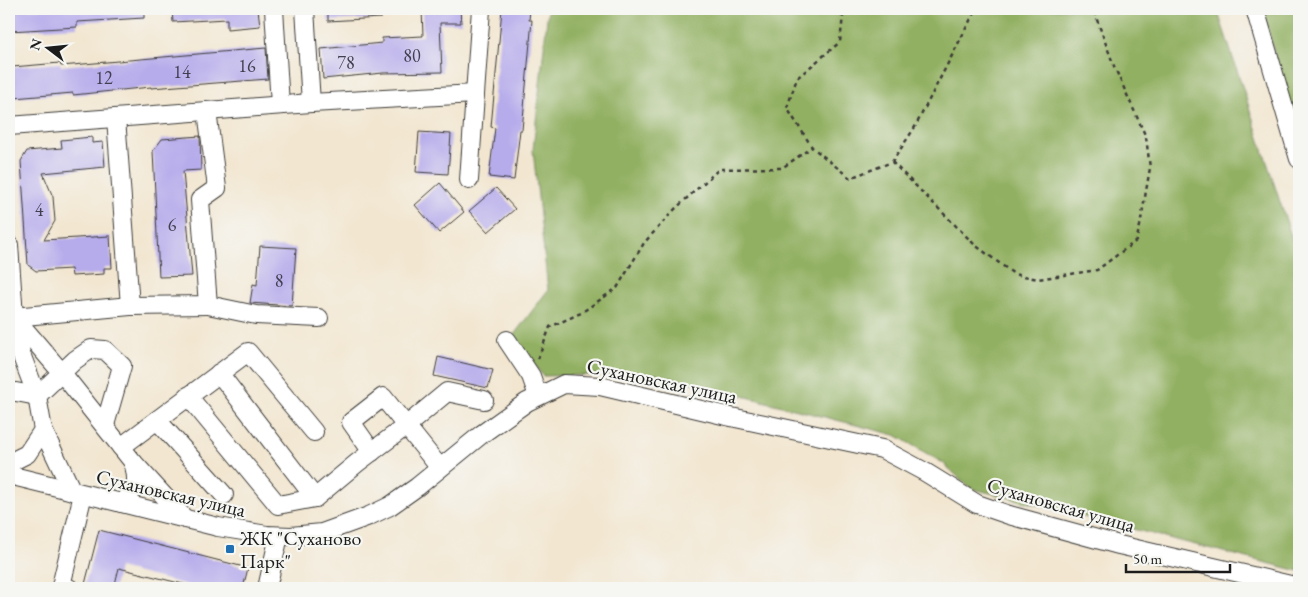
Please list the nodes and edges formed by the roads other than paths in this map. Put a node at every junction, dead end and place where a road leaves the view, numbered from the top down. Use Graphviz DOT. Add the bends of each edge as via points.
graph roads {
  1 [pos="274,9"];
  2 [pos="305,9"];
  3 [pos="481,9"];
  4 [pos="1255,9"];
  5 [pos="475,94"];
  6 [pos="312,103"];
  7 [pos="280,105"];
  8 [pos="207,111"];
  9 [pos="116,118"];
  10 [pos="9,126"];
  11 [pos="1299,159"];
  12 [pos="469,180"];
  13 [pos="9,245"];
  14 [pos="10,295"];
  15 [pos="208,305"];
  16 [pos="130,306"];
  17 [pos="14,317"];
  18 [pos="319,318"];
  19 [pos="506,340"];
  20 [pos="62,373"];
  21 [pos="219,373"];
  22 [pos="9,392"];
  23 [pos="37,396"];
  24 [pos="188,396"];
  25 [pos="538,396"];
  26 [pos="484,400"];
  27 [pos="157,420"];
  28 [pos="105,425"];
  29 [pos="406,426"];
  30 [pos="43,430"];
  31 [pos="314,432"];
  32 [pos="121,447"];
  33 [pos="372,452"];
  34 [pos="133,462"];
  35 [pos="9,463"];
  36 [pos="440,468"];
  37 [pos="9,475"];
  38 [pos="77,493"];
  39 [pos="224,495"];
  40 [pos="315,498"];
  41 [pos="121,504"];
  42 [pos="184,519"];
  43 [pos="279,536"];
  44 [pos="1299,587"];
  45 [pos="69,588"];
  46 [pos="267,588"];
  1 -- 7 [label="street"];
  2 -- 6 [label="street"];
  3 -- 5 [label="street"];
  4 -- 11 [label="street"];
  5 -- 6 [label="street"];
  5 -- 12 [label="street"];
  6 -- 7 [label="street"];
  7 -- 8 [label="street"];
  8 -- 9 [label="street"];
  8 -- 15 [label="street" via="217,188 200,200"];
  9 -- 10 [label="street"];
  9 -- 16 [label="street"];
  13 -- 14 [label="street"];
  14 -- 17 [label="street"];
  15 -- 16 [label="street"];
  15 -- 18 [label="street" via="256,316"];
  16 -- 17 [label="street"];
  17 -- 20 [label="street"];
  17 -- 23 [label="street" via="21,354"];
  19 -- 25 [label="street" via="531,376"];
  20 -- 23 [label="street"];
  20 -- 28 [label="street"];
  20 -- 28 [label="street" via="91,349 106,350 122,366"];
  21 -- 24 [label="street"];
  21 -- 31 [label="street" via="248,352"];
  21 -- 40 [label="street"];
  22 -- 23 [label="street"];
  23 -- 30 [label="street"];
  24 -- 27 [label="street"];
  24 -- 40 [label="street" via="278,505"];
  25 -- 36 [label="street, Сухановская улица" via="505,417"];
  25 -- 44 [label="street, Сухановская улица" via="564,384 600,386 882,449 977,504 1001,512 1119,545"];
  26 -- 29 [label="street" via="447,392"];
  27 -- 32 [label="street"];
  27 -- 39 [label="street"];
  28 -- 32 [label="street"];
  29 -- 33 [label="street"];
  29 -- 33 [label="street" via="382,396 351,422"];
  29 -- 36 [label="street"];
  30 -- 35 [label="street" via="27,454"];
  30 -- 38 [label="street"];
  32 -- 34 [label="street"];
  33 -- 40 [label="street"];
  34 -- 41 [label="street" via="138,477 133,492"];
  34 -- 42 [label="street"];
  36 -- 43 [label="street, Сухановская улица" via="390,506 369,516 322,533"];
  37 -- 38 [label="street, Сухановская улица"];
  38 -- 41 [label="street, Сухановская улица"];
  38 -- 45 [label="street" via="61,586"];
  41 -- 42 [label="street, Сухановская улица"];
  42 -- 43 [label="street, Сухановская улица"];
  43 -- 46 [label="street"];
}
